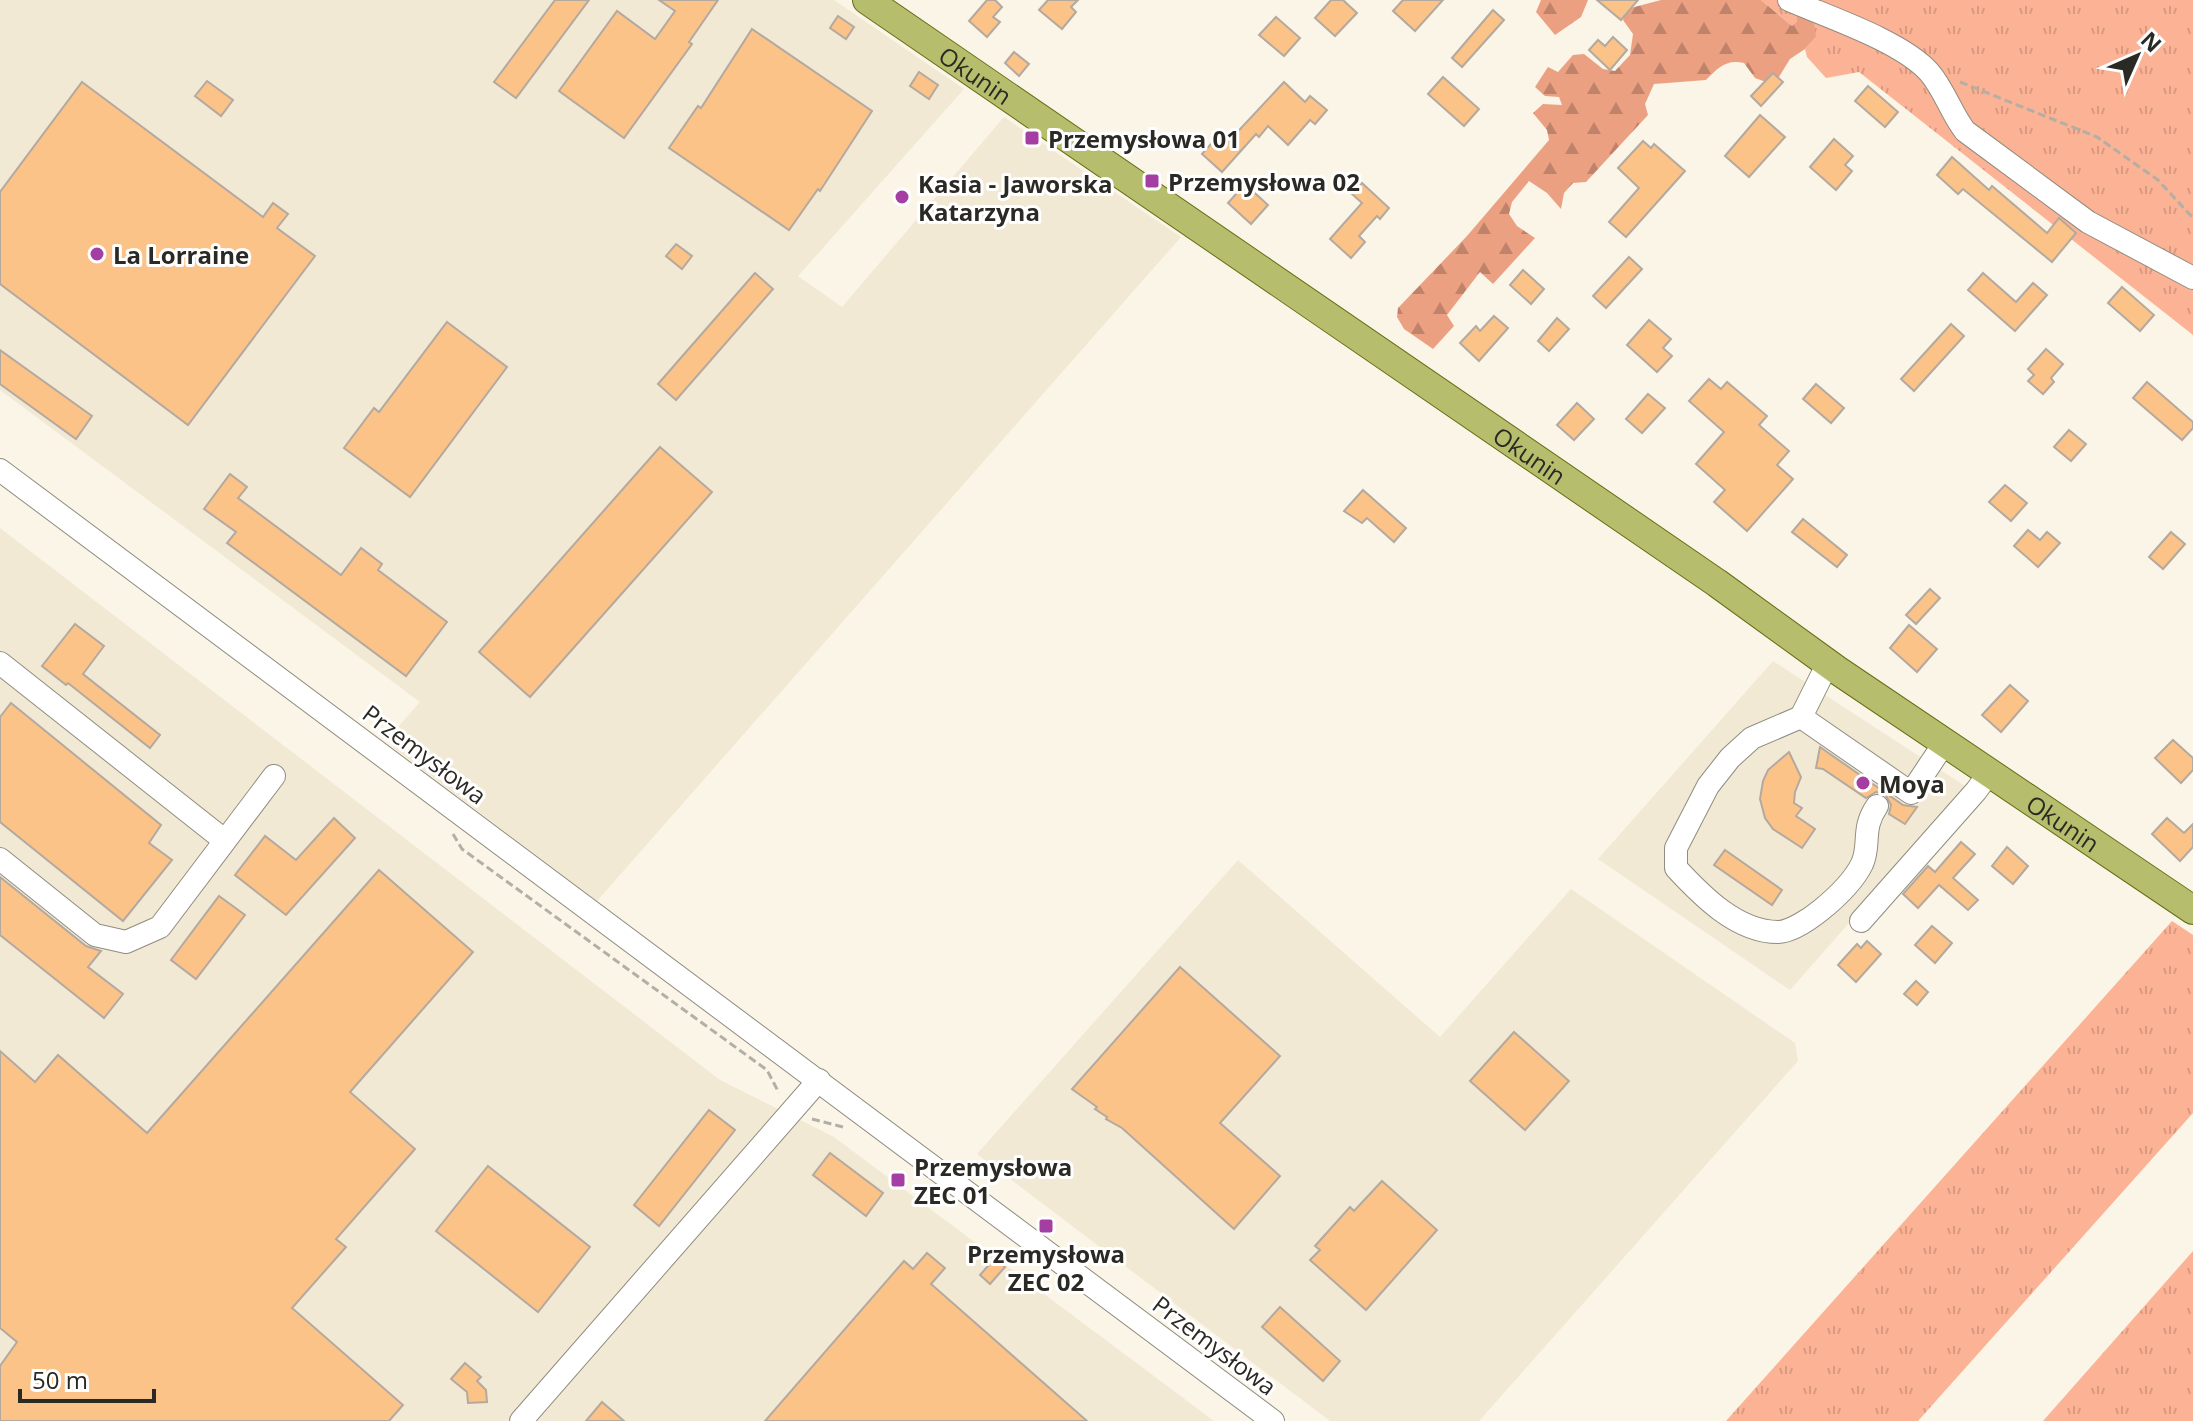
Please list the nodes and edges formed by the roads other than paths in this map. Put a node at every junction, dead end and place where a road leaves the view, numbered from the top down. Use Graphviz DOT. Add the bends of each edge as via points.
graph roads {
  1 [pos="867,0"];
  2 [pos="1789,0"];
  3 [pos="2193,278"];
  4 [pos="0,470"];
  5 [pos="1828,663"];
  6 [pos="2,666"];
  7 [pos="1801,717"];
  8 [pos="1945,742"];
  9 [pos="1990,772"];
  10 [pos="274,776"];
  11 [pos="1887,792"];
  12 [pos="224,840"];
  13 [pos="0,859"];
  14 [pos="2193,910"];
  15 [pos="1861,921"];
  16 [pos="819,1080"];
  17 [pos="521,1421"];
  18 [pos="1273,1421"];
  1 -- 5 [label="main road, Okunin"];
  2 -- 3 [label="street" via="1903,52 1938,83 1965,131 2088,222"];
  4 -- 16 [label="street, Przemysłowa"];
  5 -- 7 [label="street"];
  5 -- 8 [label="main road, Okunin"];
  6 -- 12 [label="street"];
  7 -- 11 [label="street"];
  7 -- 11 [label="street" via="1752,738 1730,758 1708,786 1676,848 1676,868 1721,910 1752,928 1781,933 1811,918 1838,897 1860,868 1868,821"];
  8 -- 9 [label="main road, Okunin"];
  8 -- 11 [label="street" via="1911,793"];
  9 -- 14 [label="main road, Okunin"];
  9 -- 15 [label="street"];
  10 -- 12 [label="street"];
  12 -- 13 [label="street" via="160,927 126,942 95,935"];
  16 -- 17 [label="street"];
  16 -- 18 [label="street, Przemysłowa"];
}
